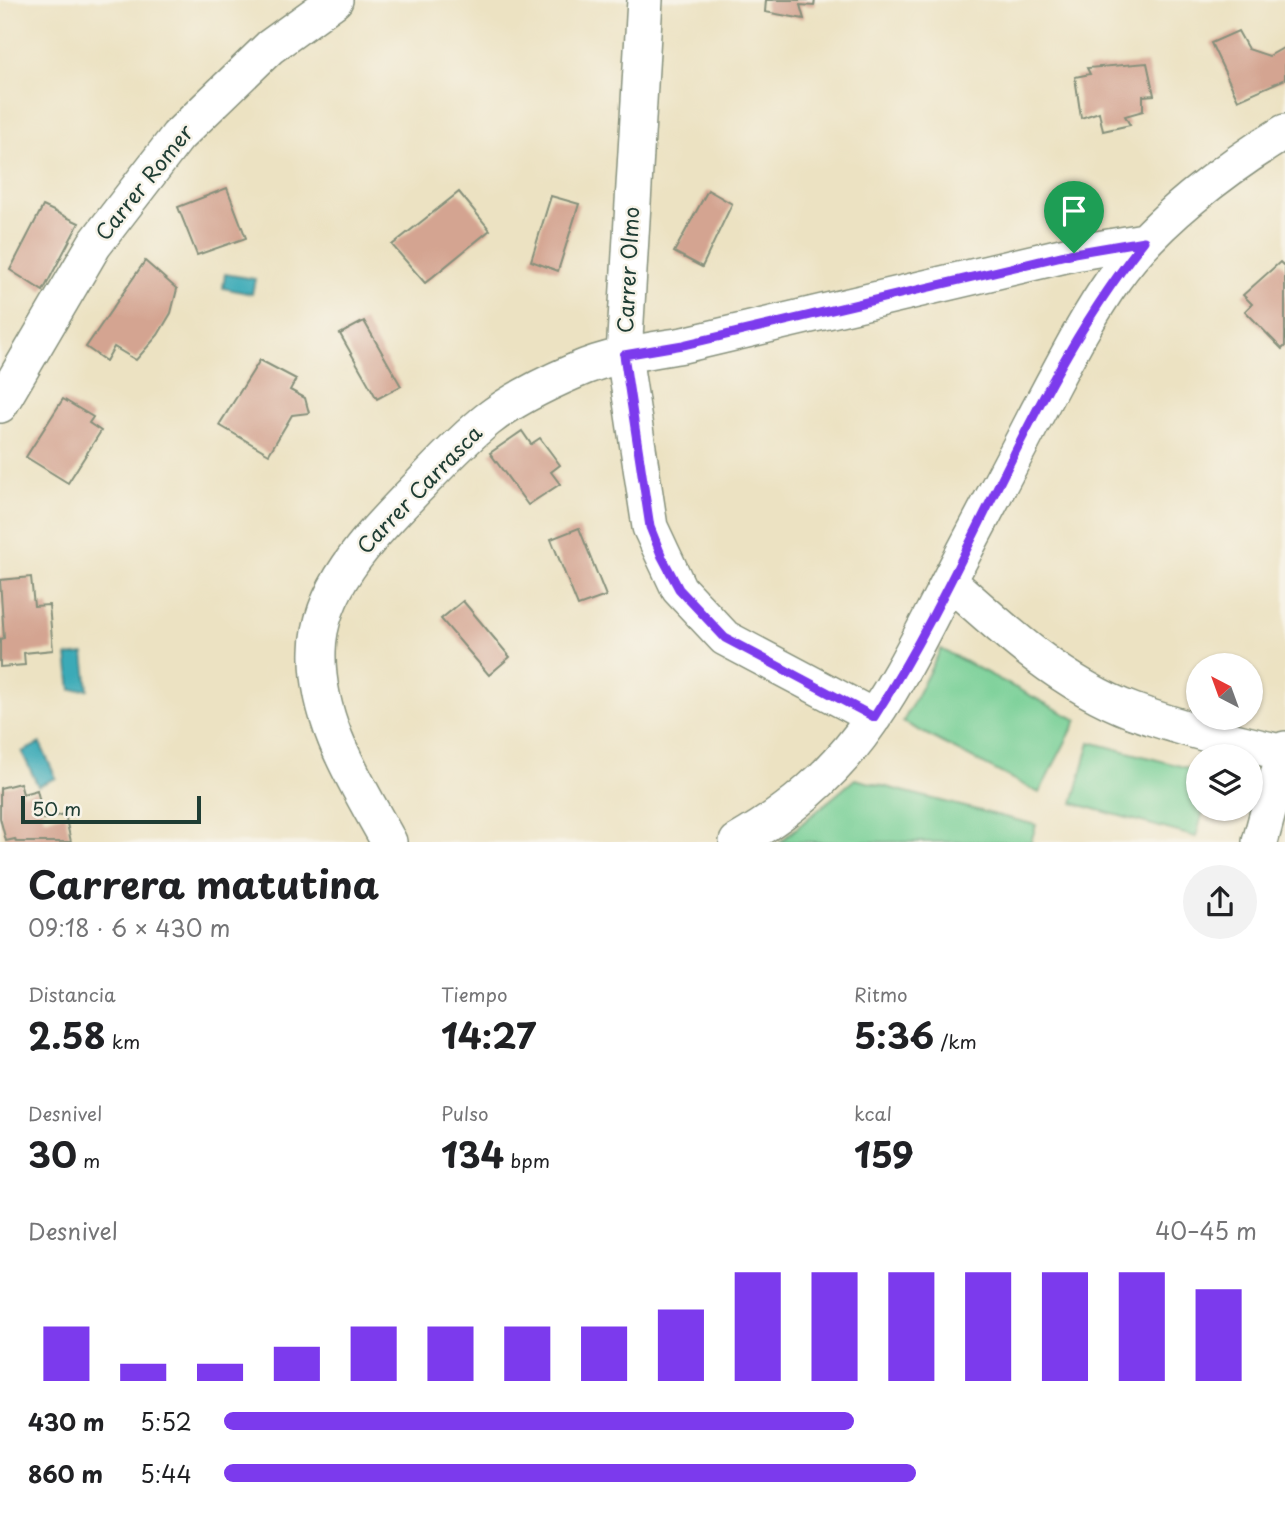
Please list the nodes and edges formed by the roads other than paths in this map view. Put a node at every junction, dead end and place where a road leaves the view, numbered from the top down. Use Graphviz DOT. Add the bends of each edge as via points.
graph roads {
  1 [pos="335,0"];
  2 [pos="645,0"];
  3 [pos="1285,132"];
  4 [pos="1144,241"];
  5 [pos="624,355"];
  6 [pos="0,405"];
  7 [pos="949,581"];
  8 [pos="874,717"];
  9 [pos="1284,751"];
  10 [pos="389,842"];
  11 [pos="737,842"];
  12 [pos="1260,842"];
  1 -- 6 [label="street, Carrer Romer" via="270,47 178,136 94,245"];
  2 -- 5 [label="street, Carrer Olmo"];
  3 -- 4 [label="street"];
  4 -- 5 [label="street, Carrer Carrasca"];
  4 -- 7 [label="street" via="1076,339"];
  5 -- 8 [label="street, Carrer Olmo" via="650,527 679,589 725,638"];
  5 -- 10 [label="street, Carrer Carrasca" via="576,370 487,420 391,515 339,582 317,649 319,693 340,754"];
  7 -- 8 [label="street"];
  7 -- 9 [label="street" via="1019,642 1110,699 1165,721"];
  8 -- 11 [label="street" via="852,749 814,789"];
  9 -- 12 [label="street"];
}
